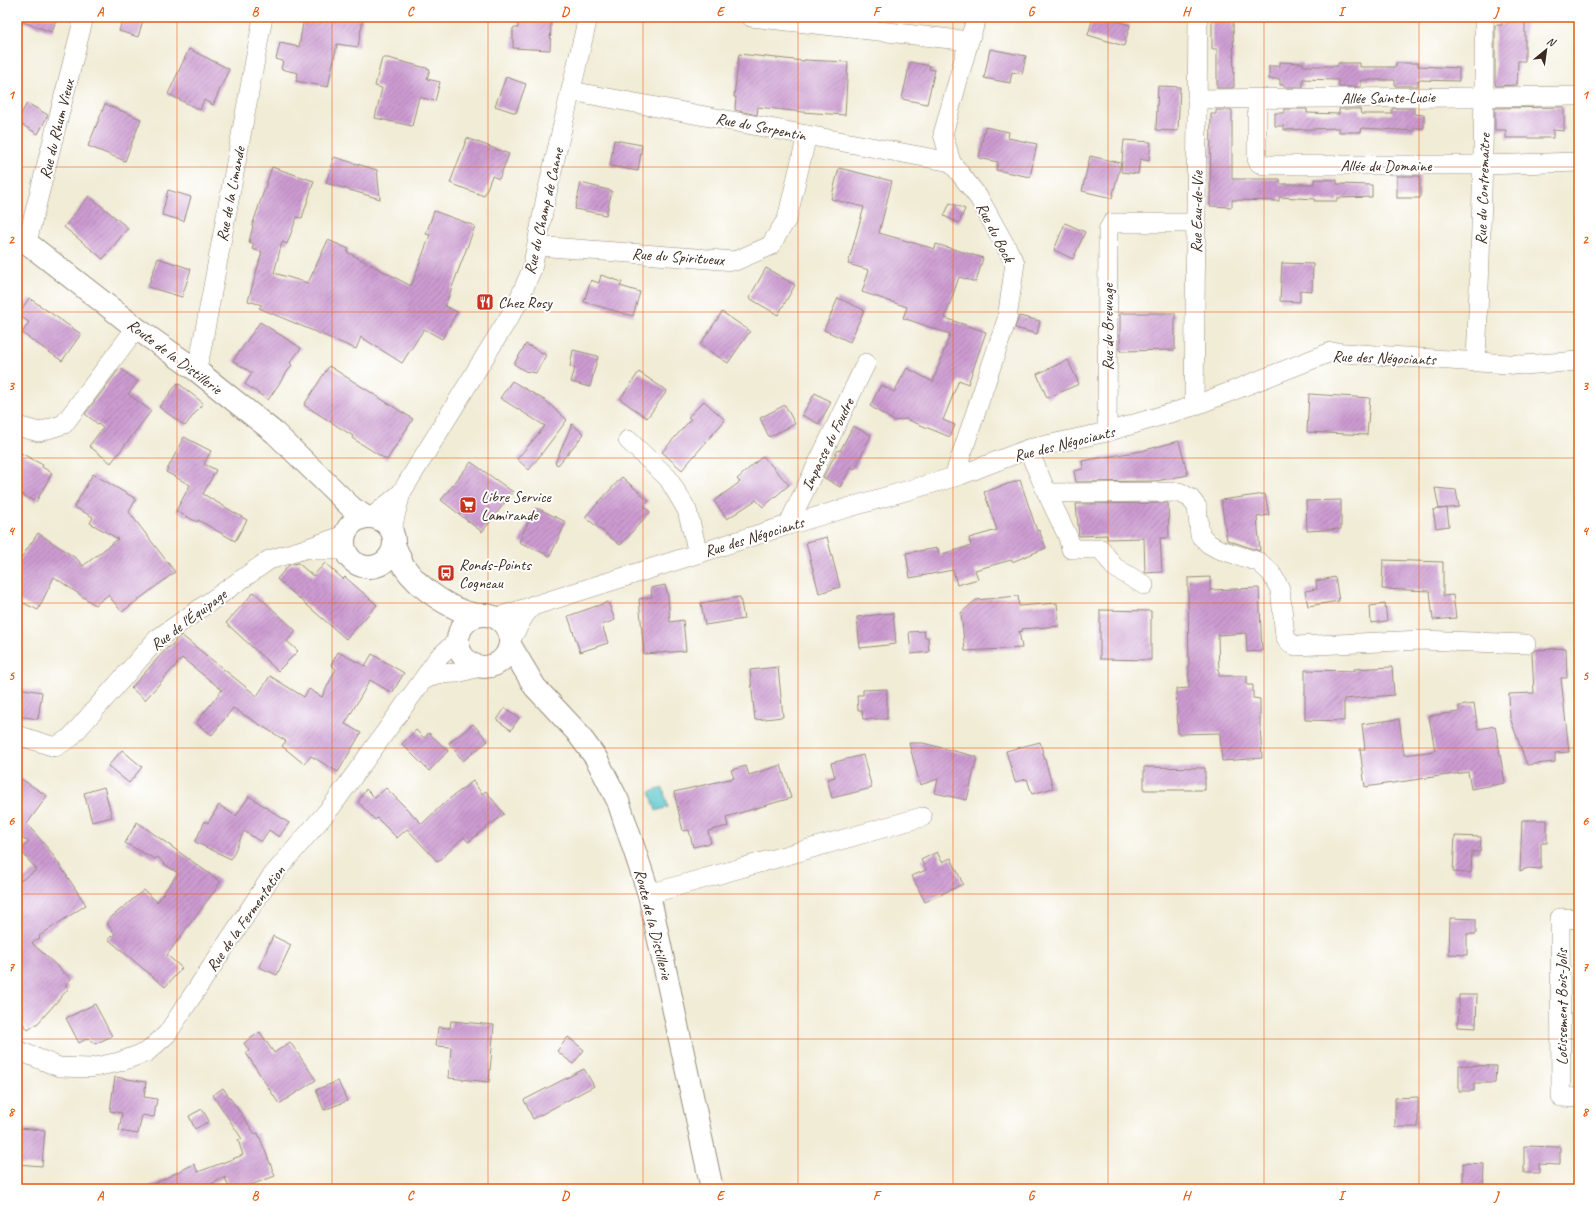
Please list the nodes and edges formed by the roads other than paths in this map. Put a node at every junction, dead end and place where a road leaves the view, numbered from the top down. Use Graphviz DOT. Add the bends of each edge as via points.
graph roads {
  1 [pos="84,17"];
  2 [pos="263,17"];
  3 [pos="588,17"];
  4 [pos="751,17"];
  5 [pos="978,17"];
  6 [pos="1198,17"];
  7 [pos="1484,17"];
  8 [pos="969,41"];
  9 [pos="571,91"];
  10 [pos="1485,96"];
  11 [pos="1579,96"];
  12 [pos="1197,99"];
  13 [pos="1257,99"];
  14 [pos="807,135"];
  15 [pos="951,162"];
  16 [pos="1579,162"];
  17 [pos="1483,165"];
  18 [pos="1196,223"];
  19 [pos="22,239"];
  20 [pos="537,246"];
  21 [pos="136,328"];
  22 [pos="1476,361"];
  23 [pos="1579,361"];
  24 [pos="866,363"];
  25 [pos="196,370"];
  26 [pos="1194,406"];
  27 [pos="17,426"];
  28 [pos="1107,432"];
  29 [pos="628,440"];
  30 [pos="1028,449"];
  31 [pos="954,477"];
  32 [pos="326,484"];
  33 [pos="401,493"];
  34 [pos="1047,493"];
  35 [pos="369,517"];
  36 [pos="788,525"];
  37 [pos="346,538"];
  38 [pos="393,538"];
  39 [pos="698,553"];
  40 [pos="376,567"];
  41 [pos="415,579"];
  42 [pos="1144,584"];
  43 [pos="444,603"];
  44 [pos="532,605"];
  45 [pos="490,616"];
  46 [pos="459,636"];
  47 [pos="510,643"];
  48 [pos="1526,644"];
  49 [pos="483,668"];
  50 [pos="422,681"];
  51 [pos="535,687"];
  52 [pos="17,735"];
  53 [pos="922,817"];
  54 [pos="649,894"];
  55 [pos="1579,919"];
  56 [pos="20,1052"];
  57 [pos="1579,1098"];
  58 [pos="712,1189"];
  1 -- 19 [label="street, Rue du Rhum Vieux"];
  2 -- 25 [label="street, Rue de la Limande"];
  3 -- 9 [label="street, Rue du Champ de Canne"];
  4 -- 8 [label="street"];
  5 -- 8 [label="street, Rue du Bock"];
  6 -- 12 [label="street, Rue Eau-de-Vie"];
  7 -- 10 [label="street, Rue du Contremaître"];
  8 -- 15 [label="street, Rue du Bock" via="943,134"];
  9 -- 14 [label="street, Rue du Serpentin"];
  9 -- 20 [label="street, Rue du Champ de Canne"];
  10 -- 11 [label="street, Allée Sainte-Lucie"];
  10 -- 13 [label="street, Allée Sainte-Lucie"];
  10 -- 17 [label="street, Rue du Contremaître"];
  12 -- 13 [label="street, Allée Sainte-Lucie"];
  12 -- 18 [label="street, Rue Eau-de-Vie"];
  13 -- 17 [label="street, Allée du Domaine" via="1257,159 1264,165"];
  14 -- 15 [label="street, Rue du Serpentin"];
  14 -- 20 [label="street, Rue du Spiritueux" via="787,218 770,246 735,261"];
  15 -- 31 [label="street, Rue du Bock" via="979,198 1015,263 1007,319"];
  16 -- 17 [label="street, Allée du Domaine"];
  17 -- 22 [label="street, Rue du Contremaître"];
  18 -- 26 [label="street, Rue Eau-de-Vie"];
  18 -- 28 [label="street, Rue du Breuvage" via="1112,223 1108,230"];
  19 -- 21 [label="street, Route de la Distillerie"];
  20 -- 33 [label="street, Rue du Champ de Canne" via="532,269 516,306"];
  21 -- 25 [label="street, Route de la Distillerie"];
  21 -- 27 [label="street" via="64,424 40,432"];
  22 -- 23 [label="street, Rue des Négociants" via="1523,365"];
  22 -- 26 [label="street, Rue des Négociants" via="1332,352"];
  24 -- 36 [label="street, Impasse du Foudre"];
  25 -- 32 [label="street, Route de la Distillerie" via="275,433"];
  26 -- 28 [label="street, Rue des Négociants"];
  28 -- 30 [label="street, Rue des Négociants"];
  29 -- 39 [label="street" via="668,478 687,510"];
  30 -- 31 [label="street, Rue des Négociants"];
  30 -- 34 [label="street"];
  31 -- 36 [label="street, Rue des Négociants"];
  32 -- 35 [label="street, Route de la Distillerie" via="352,508"];
  32 -- 37 [label="street, Route de la Distillerie" via="341,511"];
  33 -- 35 [label="street, Rue du Champ de Canne"];
  33 -- 38 [label="street, Rue du Champ de Canne"];
  34 -- 42 [label="street" via="1071,549 1101,549 1114,567"];
  34 -- 48 [label="street" via="1179,492 1190,498 1197,507 1200,535 1209,544 1259,562 1271,573 1280,589 1286,636 1289,642 1296,646 1421,640"];
  35 -- 37 [label="street" via="359,518"];
  35 -- 38 [label="street" via="384,522"];
  36 -- 39 [label="street, Rue des Négociants"];
  37 -- 40 [label="street" via="352,561 364,567"];
  37 -- 52 [label="street, Rue de l'Équipage" via="269,560 157,639 70,738 55,747"];
  38 -- 40 [label="street" via="388,559"];
  38 -- 41 [label="street" via="403,564"];
  39 -- 44 [label="street, Rue des Négociants"];
  40 -- 41 [label="street"];
  41 -- 43 [label="street"];
  43 -- 45 [label="street" via="460,611"];
  43 -- 46 [label="street" via="456,619"];
  44 -- 45 [label="street, Rue des Négociants"];
  44 -- 47 [label="street"];
  45 -- 46 [label="street" via="470,619"];
  45 -- 47 [label="street" via="501,621 506,627"];
  46 -- 49 [label="street" via="459,650 463,658 470,664"];
  46 -- 50 [label="street, Rue de la Fermentation" via="438,658"];
  47 -- 49 [label="street" via="508,654 502,661 495,666"];
  47 -- 51 [label="street, Route de la Distillerie"];
  49 -- 50 [label="street" via="457,674 436,674"];
  49 -- 51 [label="street, Route de la Distillerie" via="515,676"];
  50 -- 56 [label="street, Rue de la Fermentation" via="332,806 271,877 167,1034 147,1052 119,1062 90,1068 59,1067"];
  51 -- 54 [label="street, Route de la Distillerie" via="596,758 618,801"];
  53 -- 54 [label="street"];
  54 -- 58 [label="street, Route de la Distillerie"];
  55 -- 57 [label="street, Lotissement Bois-Jolis" via="1560,918 1561,1097"];
}
